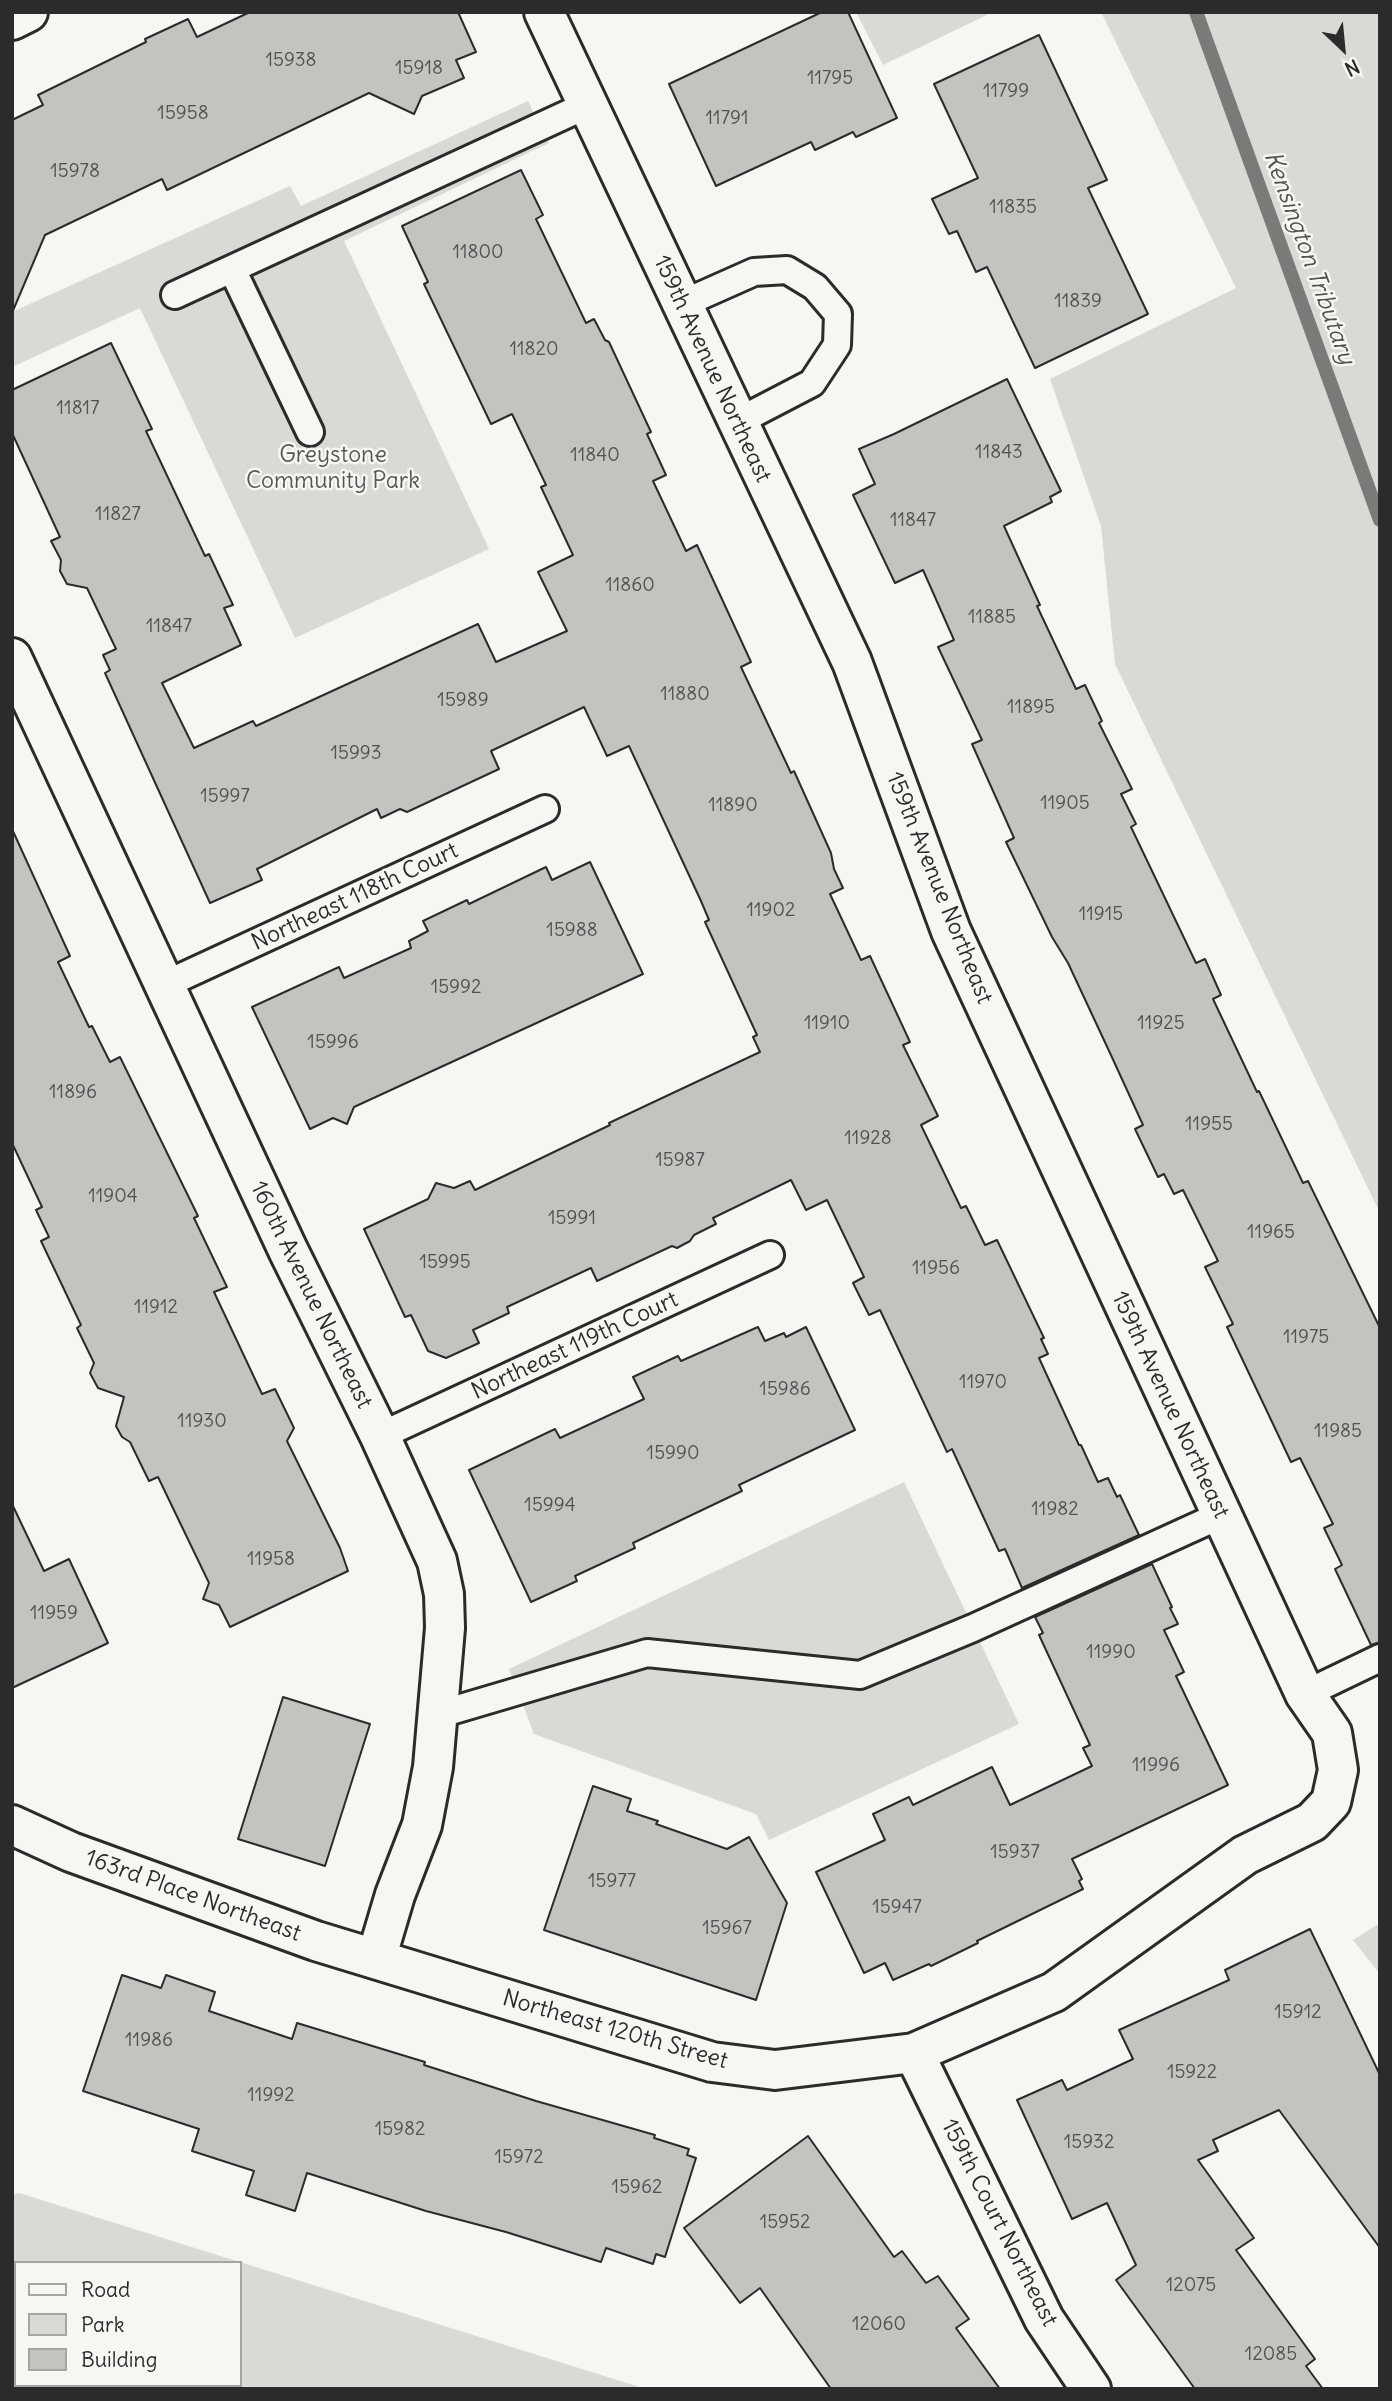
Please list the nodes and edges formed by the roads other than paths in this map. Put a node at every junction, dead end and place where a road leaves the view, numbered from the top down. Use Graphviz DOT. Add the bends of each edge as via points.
graph roads {
  1 [pos="28,12"];
  2 [pos="544,12"];
  3 [pos="12,20"];
  4 [pos="587,105"];
  5 [pos="232,269"];
  6 [pos="175,295"];
  7 [pos="682,304"];
  8 [pos="737,422"];
  9 [pos="310,432"];
  10 [pos="12,658"];
  11 [pos="545,809"];
  12 [pos="164,985"];
  13 [pos="770,1255"];
  14 [pos="380,1436"];
  15 [pos="1221,1515"];
  16 [pos="1380,1658"];
  17 [pos="1305,1694"];
  18 [pos="437,1715"];
  19 [pos="1331,1802"];
  20 [pos="12,1825"];
  21 [pos="376,1959"];
  22 [pos="914,2053"];
  23 [pos="1091,2389"];
  1 -- 3 [label="street"];
  2 -- 4 [label="street, 159th Avenue Northeast"];
  4 -- 5 [label="lane"];
  4 -- 7 [label="street, 159th Avenue Northeast"];
  5 -- 6 [label="lane"];
  5 -- 9 [label="lane"];
  7 -- 8 [label="street, 159th Avenue Northeast"];
  7 -- 8 [label="lane" via="754,272 787,270 815,287 838,314 837,345 812,383"];
  8 -- 15 [label="street, 159th Avenue Northeast" via="852,662 951,931"];
  10 -- 12 [label="street, 160th Avenue Northeast"];
  11 -- 12 [label="lane, Northeast 118th Court"];
  12 -- 14 [label="street, 160th Avenue Northeast"];
  13 -- 14 [label="lane, Northeast 119th Court"];
  14 -- 18 [label="street, 160th Avenue Northeast" via="437,1561 444,1594"];
  15 -- 17 [label="street, 159th Avenue Northeast"];
  15 -- 18 [label="lane" via="860,1675 647,1654"];
  16 -- 17 [label="lane"];
  17 -- 19 [label="street, 159th Avenue Northeast" via="1332,1733 1338,1770"];
  18 -- 21 [label="street, 160th Avenue Northeast" via="422,1825"];
  19 -- 22 [label="street, Northeast 120th Street" via="1312,1822 1245,1855 1054,1992"];
  20 -- 21 [label="street, 163rd Place Northeast" via="71,1852"];
  21 -- 22 [label="street, Northeast 120th Street" via="712,2062 775,2070"];
  22 -- 23 [label="street, 159th Court Northeast" via="1044,2319"];
}
